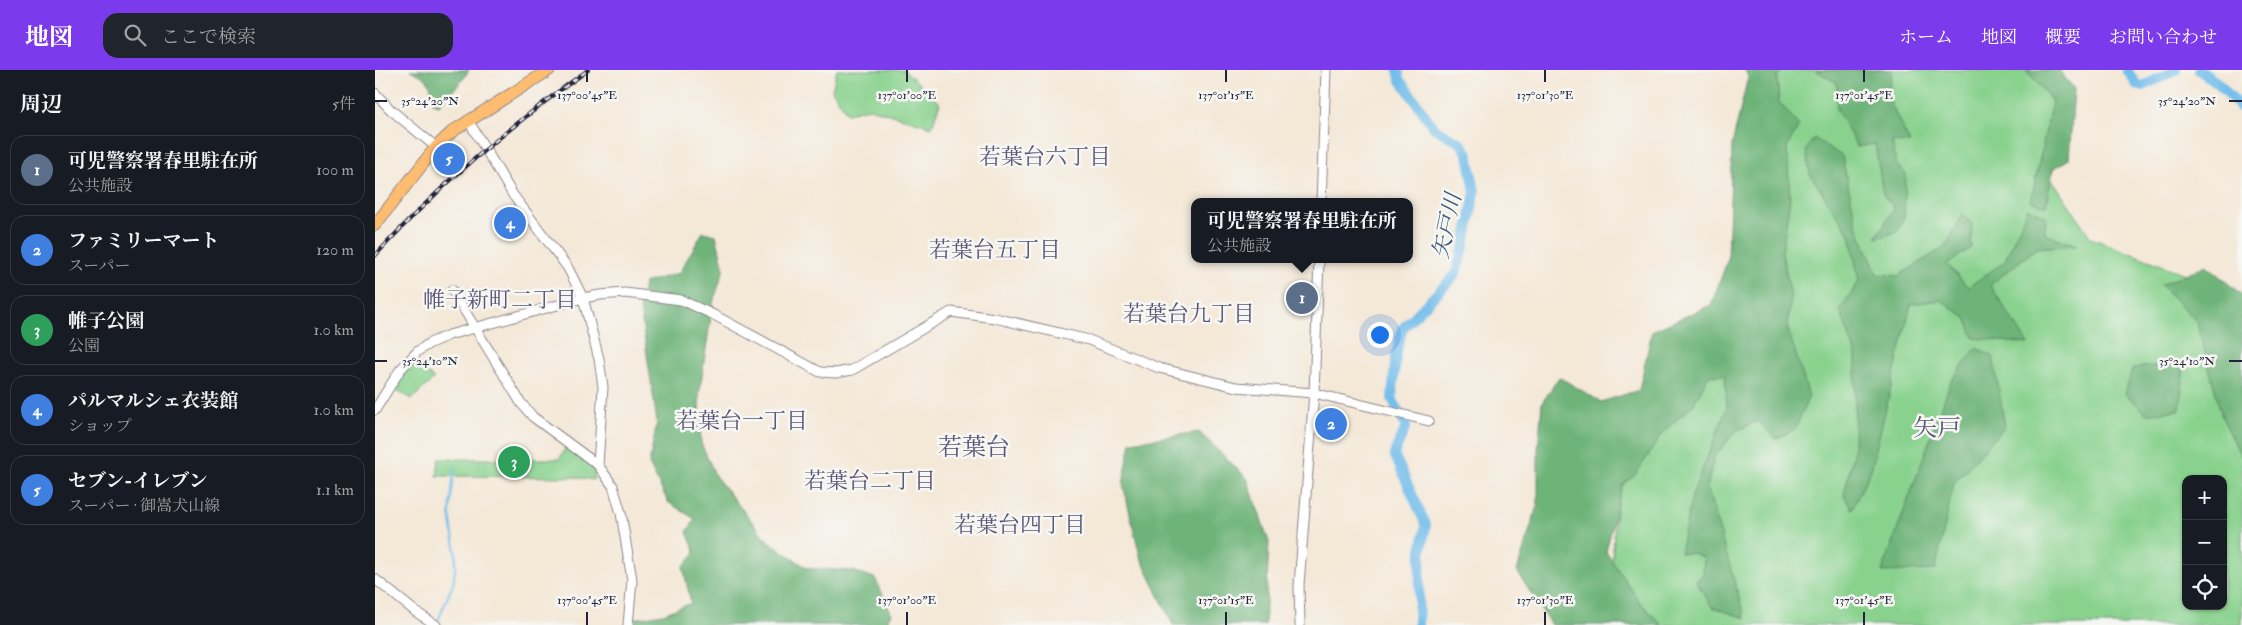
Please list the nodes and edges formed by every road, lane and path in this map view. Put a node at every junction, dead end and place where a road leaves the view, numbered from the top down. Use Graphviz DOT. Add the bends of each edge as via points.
graph roads {
  1 [pos="549,70"];
  2 [pos="1326,70"];
  3 [pos="375,93"];
  4 [pos="468,120"];
  5 [pos="436,147"];
  6 [pos="1321,198"];
  7 [pos="375,225"];
  8 [pos="1319,263"];
  9 [pos="452,290"];
  10 [pos="583,298"];
  11 [pos="476,327"];
  12 [pos="1313,393"];
  13 [pos="375,410"];
  14 [pos="1429,421"];
  15 [pos="598,465"];
  16 [pos="375,579"];
  17 [pos="436,625"];
  18 [pos="628,625"];
  19 [pos="1300,625"];
  1 -- 4 [label="main road"];
  2 -- 6 [label="street"];
  3 -- 5 [label="street" via="396,115"];
  4 -- 5 [label="main road"];
  4 -- 10 [label="street" via="513,195 569,268"];
  5 -- 7 [label="main road"];
  8 -- 12 [label="street"];
  9 -- 11 [label="street"];
  10 -- 11 [label="street"];
  10 -- 12 [label="street" via="625,293 681,300 820,372 852,370 951,312 995,318 1089,340 1159,368 1236,386"];
  10 -- 15 [label="street" via="603,386"];
  11 -- 13 [label="street" via="439,338 418,351 400,370"];
  11 -- 15 [label="street" via="521,403 533,417"];
  12 -- 14 [label="street"];
  12 -- 19 [label="street" via="1299,585"];
  15 -- 18 [label="street" via="613,486 621,513 631,580"];
  16 -- 17 [label="street"];
}
